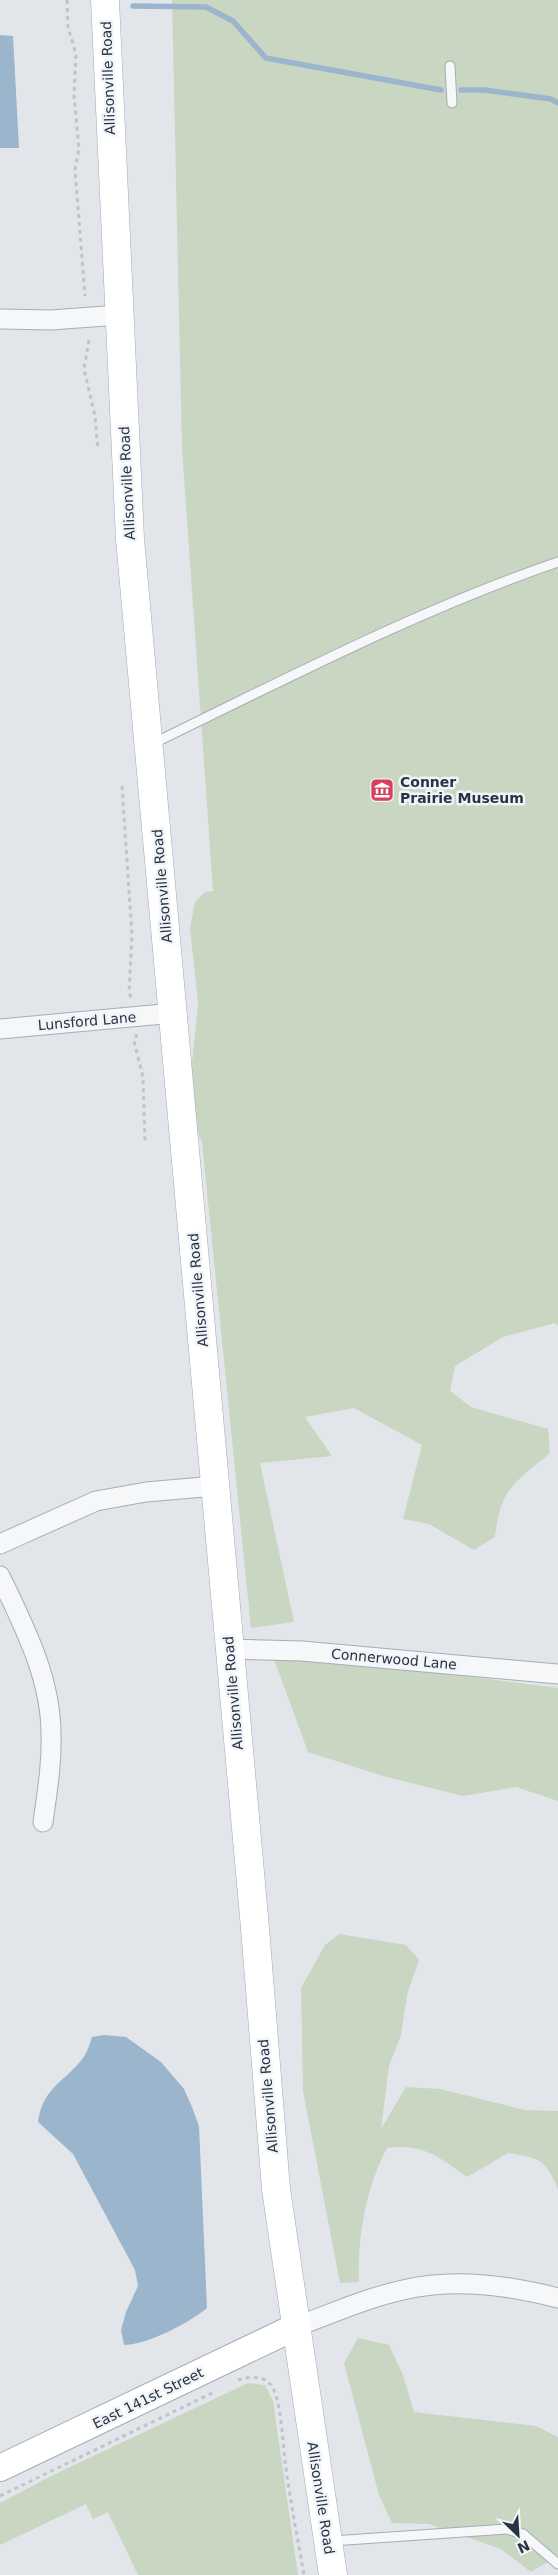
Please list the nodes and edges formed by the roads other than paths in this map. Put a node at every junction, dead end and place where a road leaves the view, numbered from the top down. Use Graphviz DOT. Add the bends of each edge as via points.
graph roads {
  1 [pos="105,0"];
  2 [pos="450,66"];
  3 [pos="452,104"];
  4 [pos="119,315"];
  5 [pos="0,319"];
  6 [pos="558,562"];
  7 [pos="150,745"];
  8 [pos="174,1013"];
  9 [pos="0,1029"];
  10 [pos="215,1486"];
  11 [pos="0,1544"];
  12 [pos="0,1576"];
  13 [pos="229,1649"];
  14 [pos="558,1674"];
  15 [pos="42,1822"];
  16 [pos="558,2298"];
  17 [pos="295,2327"];
  18 [pos="0,2468"];
  19 [pos="327,2541"];
  20 [pos="558,2564"];
  21 [pos="333,2575"];
  1 -- 4 [label="main road, Allisonville Road"];
  2 -- 3 [label="lane"];
  4 -- 5 [label="street" via="51,320"];
  4 -- 7 [label="main road, Allisonville Road" via="130,539"];
  6 -- 7 [label="lane" via="422,615"];
  7 -- 8 [label="main road, Allisonville Road"];
  8 -- 9 [label="street, Lunsford Lane"];
  8 -- 10 [label="main road, Allisonville Road"];
  10 -- 11 [label="street" via="146,1492 96,1502"];
  10 -- 13 [label="main road, Allisonville Road"];
  12 -- 15 [label="street" via="30,1638 49,1711 51,1756"];
  13 -- 14 [label="street, Connerwood Lane" via="302,1651"];
  13 -- 17 [label="main road, Allisonville Road" via="276,2189"];
  16 -- 17 [label="street" via="494,2286 437,2284 381,2296"];
  17 -- 18 [label="street, East 141st Street"];
  17 -- 19 [label="main road, Allisonville Road"];
  19 -- 20 [label="lane" via="506,2529 528,2537"];
  19 -- 21 [label="main road, Allisonville Road"];
}
